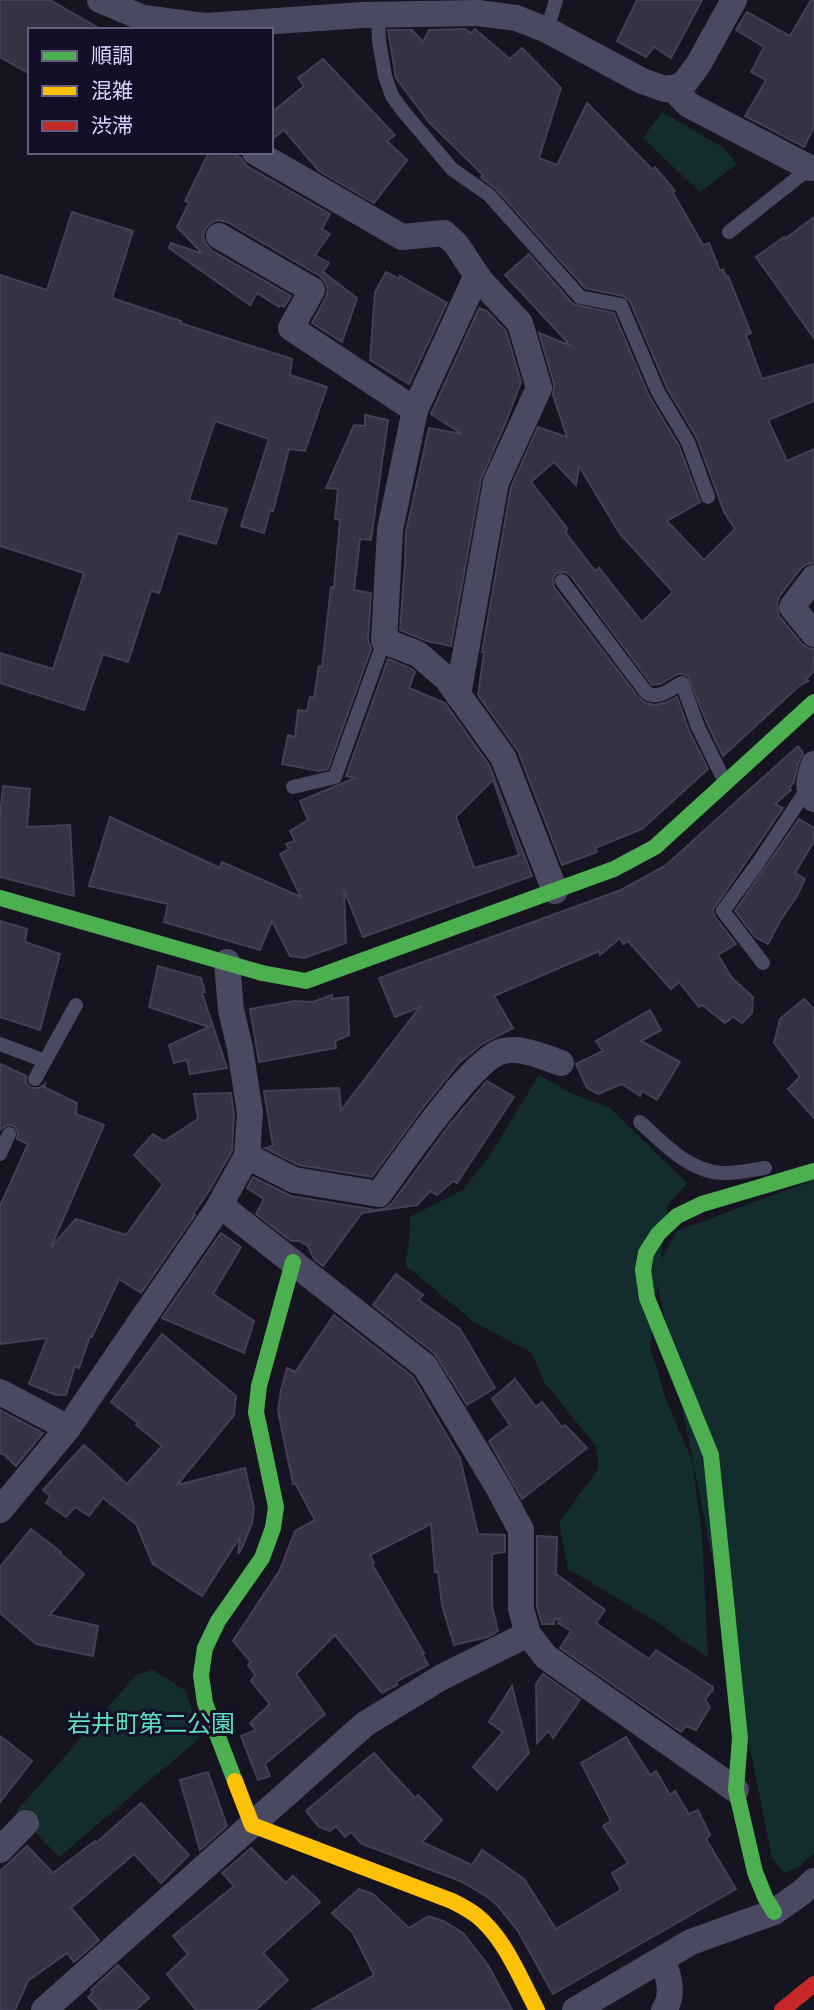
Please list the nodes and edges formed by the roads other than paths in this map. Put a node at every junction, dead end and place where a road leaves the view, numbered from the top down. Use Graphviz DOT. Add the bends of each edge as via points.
graph roads {
  1 [pos="100,0"];
  2 [pos="556,0"];
  3 [pos="734,0"];
  4 [pos="369,10"];
  5 [pos="547,30"];
  6 [pos="672,88"];
  7 [pos="258,154"];
  8 [pos="813,167"];
  9 [pos="729,232"];
  10 [pos="219,236"];
  11 [pos="477,275"];
  12 [pos="415,410"];
  13 [pos="708,498"];
  14 [pos="814,578"];
  15 [pos="562,581"];
  16 [pos="814,634"];
  17 [pos="384,641"];
  18 [pos="458,695"];
  19 [pos="814,702"];
  20 [pos="725,782"];
  21 [pos="813,782"];
  22 [pos="293,787"];
  23 [pos="555,891"];
  24 [pos="0,898"];
  25 [pos="227,962"];
  26 [pos="763,963"];
  27 [pos="76,1004"];
  28 [pos="0,1044"];
  29 [pos="44,1061"];
  30 [pos="561,1063"];
  31 [pos="35,1079"];
  32 [pos="639,1122"];
  33 [pos="9,1134"];
  34 [pos="0,1154"];
  35 [pos="247,1156"];
  36 [pos="814,1171"];
  37 [pos="797,1175"];
  38 [pos="220,1205"];
  39 [pos="293,1262"];
  40 [pos="0,1392"];
  41 [pos="68,1428"];
  42 [pos="0,1510"];
  43 [pos="528,1634"];
  44 [pos="736,1790"];
  45 [pos="26,1823"];
  46 [pos="252,1825"];
  47 [pos="0,1850"];
  48 [pos="814,1881"];
  49 [pos="774,1912"];
  50 [pos="663,1959"];
  51 [pos="814,1986"];
  52 [pos="44,2010"];
  53 [pos="537,2010"];
  54 [pos="575,2010"];
  55 [pos="664,2010"];
  56 [pos="782,2010"];
  57 [pos="796,2010"];
  1 -- 4 [label="street" via="143,18 205,26"];
  2 -- 5 [label="lane"];
  3 -- 6 [label="street" via="698,65 682,86"];
  4 -- 5 [label="street" via="478,13 516,18"];
  4 -- 13 [label="lane" via="392,96 452,169 489,195 580,298 621,305 658,391 688,442"];
  5 -- 6 [label="street" via="642,81"];
  6 -- 8 [label="street" via="689,105"];
  7 -- 11 [label="street" via="402,237 444,233"];
  8 -- 9 [label="lane"];
  10 -- 12 [label="street" via="312,290 291,328"];
  11 -- 12 [label="street"];
  11 -- 18 [label="street" via="520,323 539,388 496,482"];
  12 -- 17 [label="street" via="390,530"];
  14 -- 16 [label="street" via="792,607"];
  15 -- 20 [label="lane" via="646,692 657,696 682,683"];
  17 -- 18 [label="street" via="418,654"];
  17 -- 22 [label="lane" via="335,776"];
  18 -- 23 [label="street" via="503,757"];
  19 -- 20 [label="main road"];
  20 -- 23 [label="main road" via="655,848"];
  21 -- 26 [label="lane" via="723,911"];
  23 -- 25 [label="main road" via="306,981"];
  24 -- 25 [label="main road"];
  25 -- 35 [label="street" via="250,1113"];
  27 -- 29 [label="lane"];
  28 -- 29 [label="lane"];
  29 -- 31 [label="lane"];
  30 -- 35 [label="street" via="519,1049 500,1051 476,1070 444,1107 379,1194 294,1180"];
  32 -- 37 [label="lane" via="700,1169 723,1173 772,1167"];
  33 -- 34 [label="lane"];
  35 -- 38 [label="street"];
  36 -- 37 [label="main road"];
  37 -- 44 [label="main road" via="677,1216 646,1253 643,1270 647,1298 711,1454 740,1738"];
  38 -- 39 [label="street"];
  38 -- 41 [label="street"];
  39 -- 43 [label="street" via="425,1366 521,1530 521,1609"];
  39 -- 46 [label="main road" via="256,1412 276,1507 273,1528 262,1558 218,1621 205,1648 201,1675 205,1703"];
  40 -- 41 [label="street"];
  41 -- 42 [label="street"];
  43 -- 44 [label="street" via="546,1657"];
  43 -- 46 [label="street" via="442,1677 365,1724"];
  44 -- 49 [label="main road" via="755,1872"];
  45 -- 47 [label="street"];
  46 -- 52 [label="street"];
  46 -- 53 [label="main road" via="468,1910 499,1941"];
  48 -- 49 [label="street"];
  49 -- 50 [label="street" via="691,1942"];
  50 -- 54 [label="street"];
  50 -- 55 [label="street" via="670,1984 669,2004"];
  51 -- 56 [label="main road"];
  51 -- 57 [label="main road"];
}
